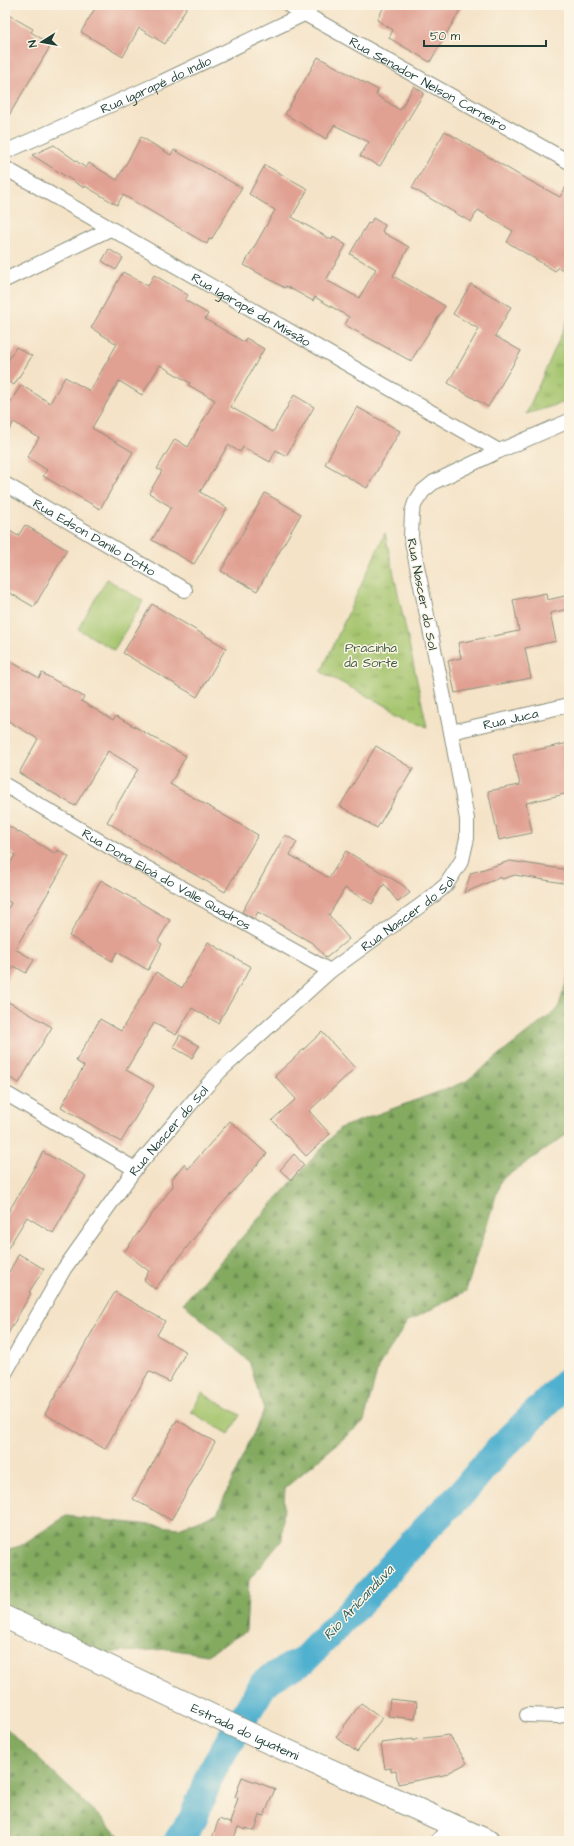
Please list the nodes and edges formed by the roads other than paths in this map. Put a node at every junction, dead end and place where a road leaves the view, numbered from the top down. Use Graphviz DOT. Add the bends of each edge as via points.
graph roads {
  1 [pos="288,5"];
  2 [pos="304,14"];
  3 [pos="5,152"];
  4 [pos="569,162"];
  5 [pos="5,168"];
  6 [pos="110,229"];
  7 [pos="5,280"];
  8 [pos="569,421"];
  9 [pos="499,451"];
  10 [pos="5,484"];
  11 [pos="184,590"];
  12 [pos="569,705"];
  13 [pos="451,732"];
  14 [pos="5,785"];
  15 [pos="330,970"];
  16 [pos="5,1093"];
  17 [pos="135,1169"];
  18 [pos="5,1373"];
  19 [pos="5,1617"];
  20 [pos="569,1714"];
  21 [pos="527,1715"];
  22 [pos="455,1826"];
  23 [pos="437,1841"];
  24 [pos="488,1841"];
  1 -- 2 [label="street, Rua Senador Nelson Carneiro"];
  2 -- 3 [label="street, Rua Igarapé do Indio" via="162,82"];
  2 -- 4 [label="street, Rua Senador Nelson Carneiro"];
  5 -- 6 [label="street, Rua Igarapé da Missão"];
  6 -- 7 [label="street"];
  6 -- 9 [label="street, Rua Igarapé da Missão"];
  8 -- 9 [label="street, Rua Nascer do Sol"];
  9 -- 13 [label="street, Rua Nascer do Sol" via="434,482 423,491 412,512 411,537"];
  10 -- 11 [label="street, Rua Edson Danilo Dotto"];
  12 -- 13 [label="street, Rua Juca"];
  13 -- 15 [label="street, Rua Nascer do Sol" via="467,819 467,838 462,860 446,884 428,900"];
  14 -- 15 [label="street, Rua Dona Eloá do Valle Quadros" via="113,849"];
  15 -- 17 [label="street, Rua Nascer do Sol" via="220,1071"];
  16 -- 17 [label="street"];
  17 -- 18 [label="street, Rua Nascer do Sol" via="64,1269"];
  19 -- 22 [label="main road, Estrada do Iguatemi" via="259,1738"];
  20 -- 21 [label="street"];
  22 -- 23 [label="street"];
  22 -- 24 [label="main road, Estrada do Iguatemi"];
}
